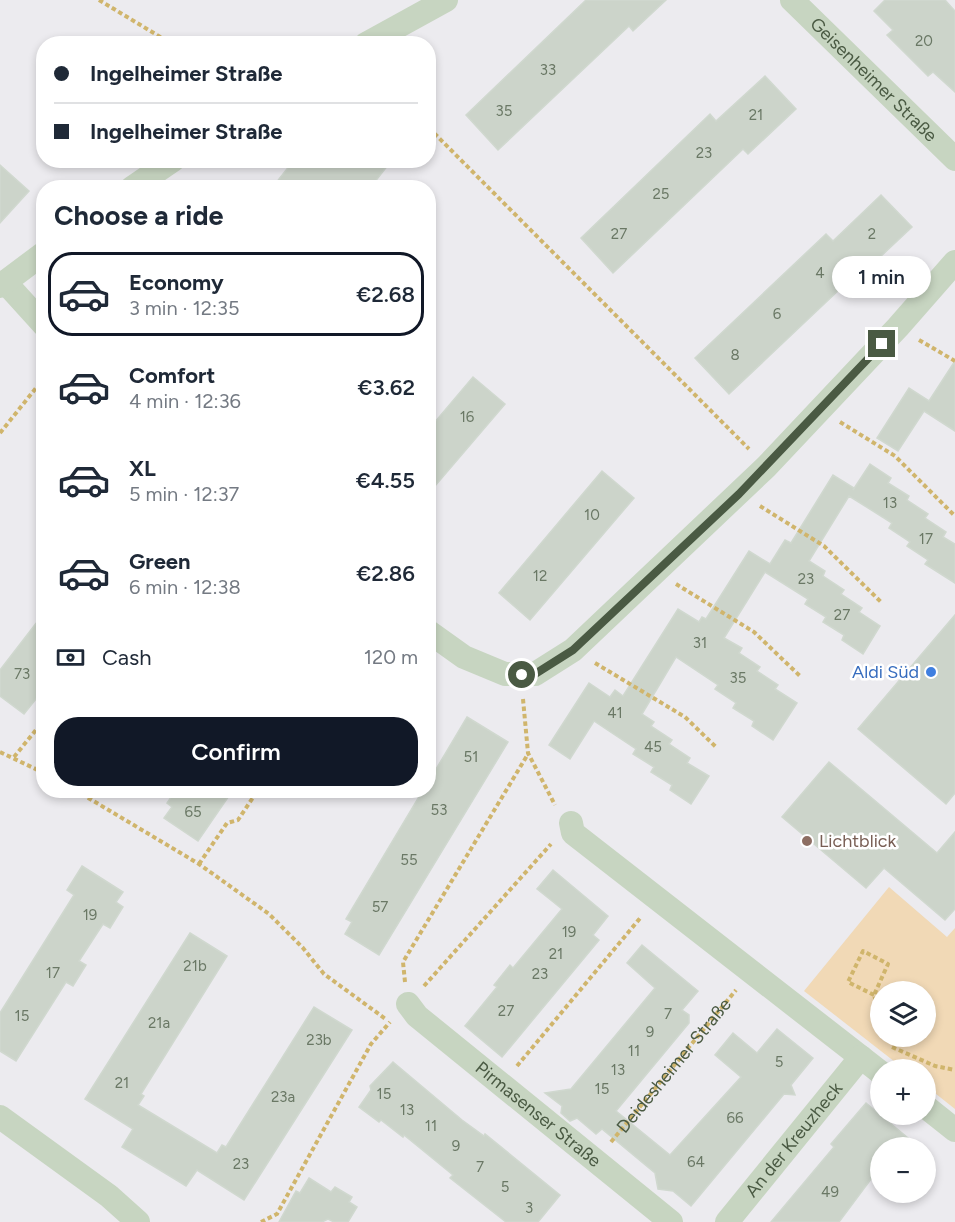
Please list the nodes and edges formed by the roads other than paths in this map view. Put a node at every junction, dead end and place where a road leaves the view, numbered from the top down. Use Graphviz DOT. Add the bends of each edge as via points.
graph roads {
  1 [pos="446,0"];
  2 [pos="792,0"];
  3 [pos="381,36"];
  4 [pos="955,159"];
  5 [pos="161,168"];
  6 [pos="144,180"];
  7 [pos="36,259"];
  8 [pos="955,262"];
  9 [pos="3,284"];
  10 [pos="36,317"];
  11 [pos="436,637"];
  12 [pos="571,823"];
  13 [pos="408,1004"];
  14 [pos="861,1057"];
  15 [pos="870,1064"];
  16 [pos="936,1115"];
  17 [pos="0,1117"];
  18 [pos="955,1130"];
  19 [pos="138,1222"];
  20 [pos="671,1222"];
  21 [pos="727,1222"];
  1 -- 3 [label="street"];
  2 -- 4 [label="street, Geisenheimer Straße"];
  5 -- 6 [label="street"];
  7 -- 9 [label="street"];
  8 -- 11 [label="street" via="766,467 573,650 535,674 522,675 489,669"];
  9 -- 10 [label="street"];
  12 -- 14 [label="street" via="573,833"];
  13 -- 20 [label="street, Pirmasenser Straße" via="417,1016"];
  14 -- 15 [label="street"];
  14 -- 21 [label="street, An der Kreuzheck"];
  16 -- 18 [label="street"];
  17 -- 19 [label="street" via="109,1196"];
}
